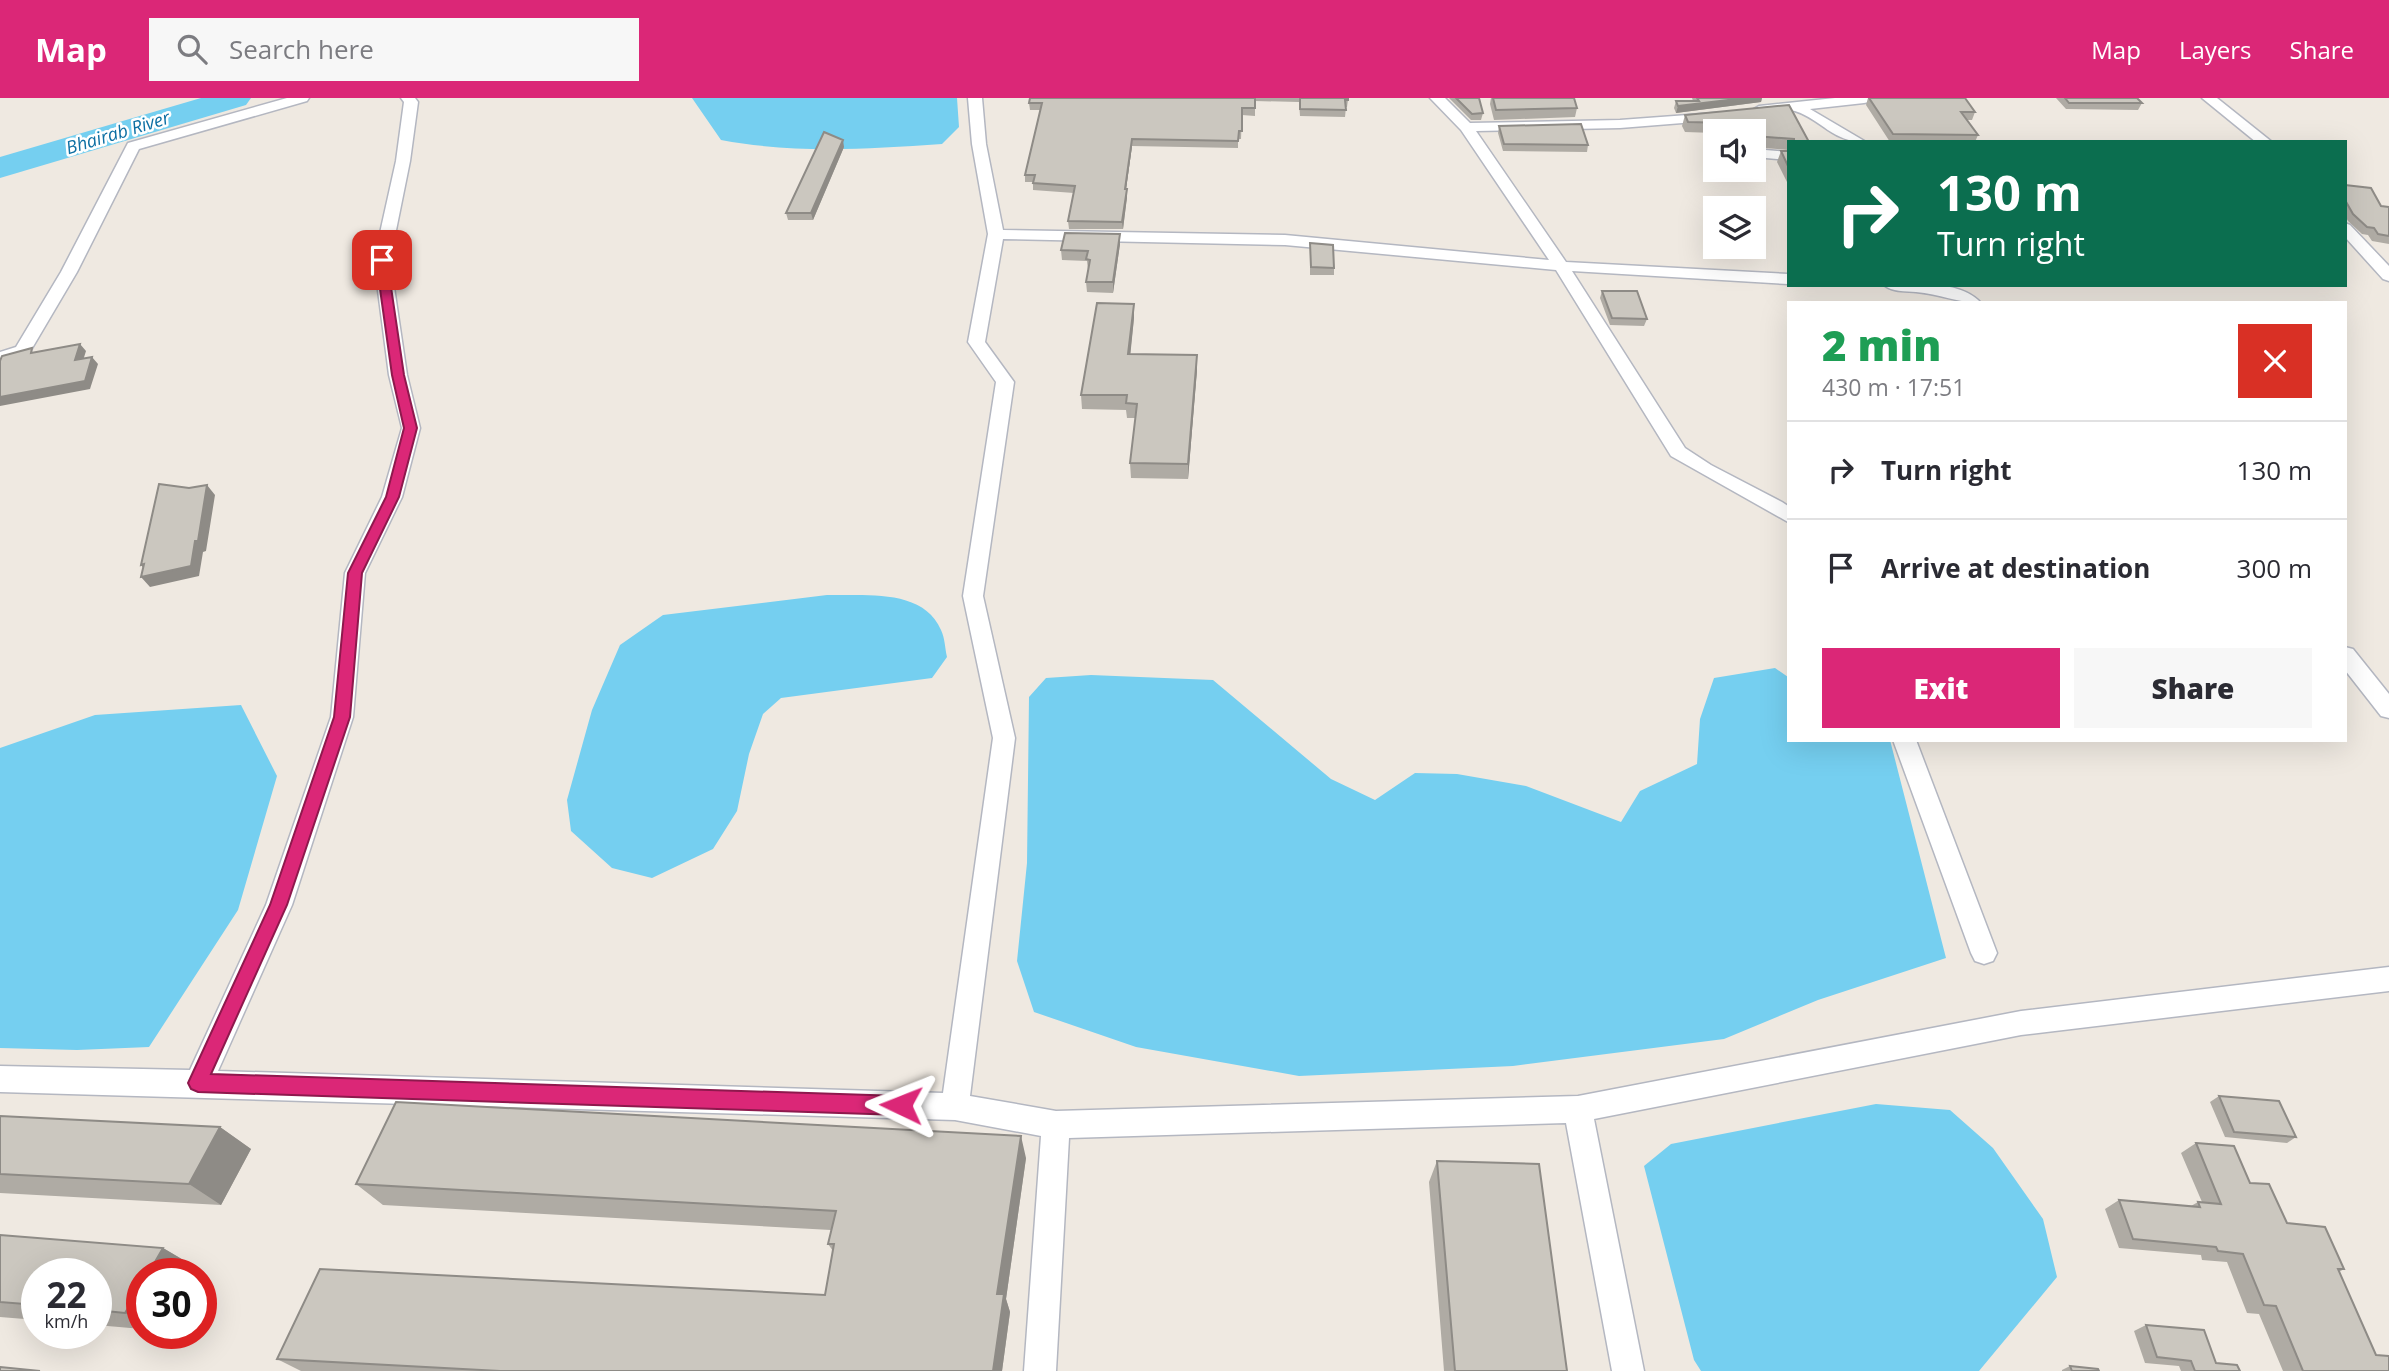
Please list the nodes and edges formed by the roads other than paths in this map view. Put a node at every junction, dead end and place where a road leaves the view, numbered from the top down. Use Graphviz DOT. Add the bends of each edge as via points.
graph roads {
  1 [pos="302,98"];
  2 [pos="408,98"];
  3 [pos="975,98"];
  4 [pos="1437,98"];
  5 [pos="2209,98"];
  6 [pos="1864,99"];
  7 [pos="1791,102"];
  8 [pos="1704,118"];
  9 [pos="1466,127"];
  10 [pos="1855,140"];
  11 [pos="2262,140"];
  12 [pos="1766,154"];
  13 [pos="1787,156"];
  14 [pos="2347,230"];
  15 [pos="996,234"];
  16 [pos="1561,266"];
  17 [pos="2389,276"];
  18 [pos="1787,279"];
  19 [pos="1921,287"];
  20 [pos="1969,301"];
  21 [pos="0,358"];
  22 [pos="1787,515"];
  23 [pos="2347,658"];
  24 [pos="2389,710"];
  25 [pos="1905,742"];
  26 [pos="1984,953"];
  27 [pos="2389,979"];
  28 [pos="0,1079"];
  29 [pos="198,1083"];
  30 [pos="955,1107"];
  31 [pos="1578,1109"];
  32 [pos="1056,1125"];
  33 [pos="1040,1371"];
  34 [pos="1628,1371"];
  1 -- 21 [label="street" via="133,146 69,272 22,350"];
  2 -- 29 [label="street" via="403,161 382,260 398,375 411,428 392,497 355,573 342,717 279,905"];
  3 -- 15 [label="street"];
  4 -- 9 [label="street"];
  5 -- 11 [label="street"];
  6 -- 7 [label="street"];
  7 -- 8 [label="street"];
  7 -- 10 [label="street"];
  8 -- 9 [label="street"];
  9 -- 16 [label="street"];
  12 -- 13 [label="street"];
  14 -- 17 [label="street"];
  15 -- 16 [label="street" via="1284,240"];
  15 -- 30 [label="street" via="976,342 1005,382 973,596 1004,738"];
  16 -- 18 [label="street"];
  16 -- 22 [label="street" via="1678,452 1698,468 1765,498"];
  19 -- 20 [label="street" via="1953,292"];
  23 -- 24 [label="street"];
  25 -- 26 [label="street"];
  27 -- 31 [label="street" via="2021,1023"];
  28 -- 29 [label="street"];
  29 -- 30 [label="street"];
  30 -- 32 [label="street"];
  31 -- 32 [label="street"];
  31 -- 34 [label="street"];
  32 -- 33 [label="street"];
}
